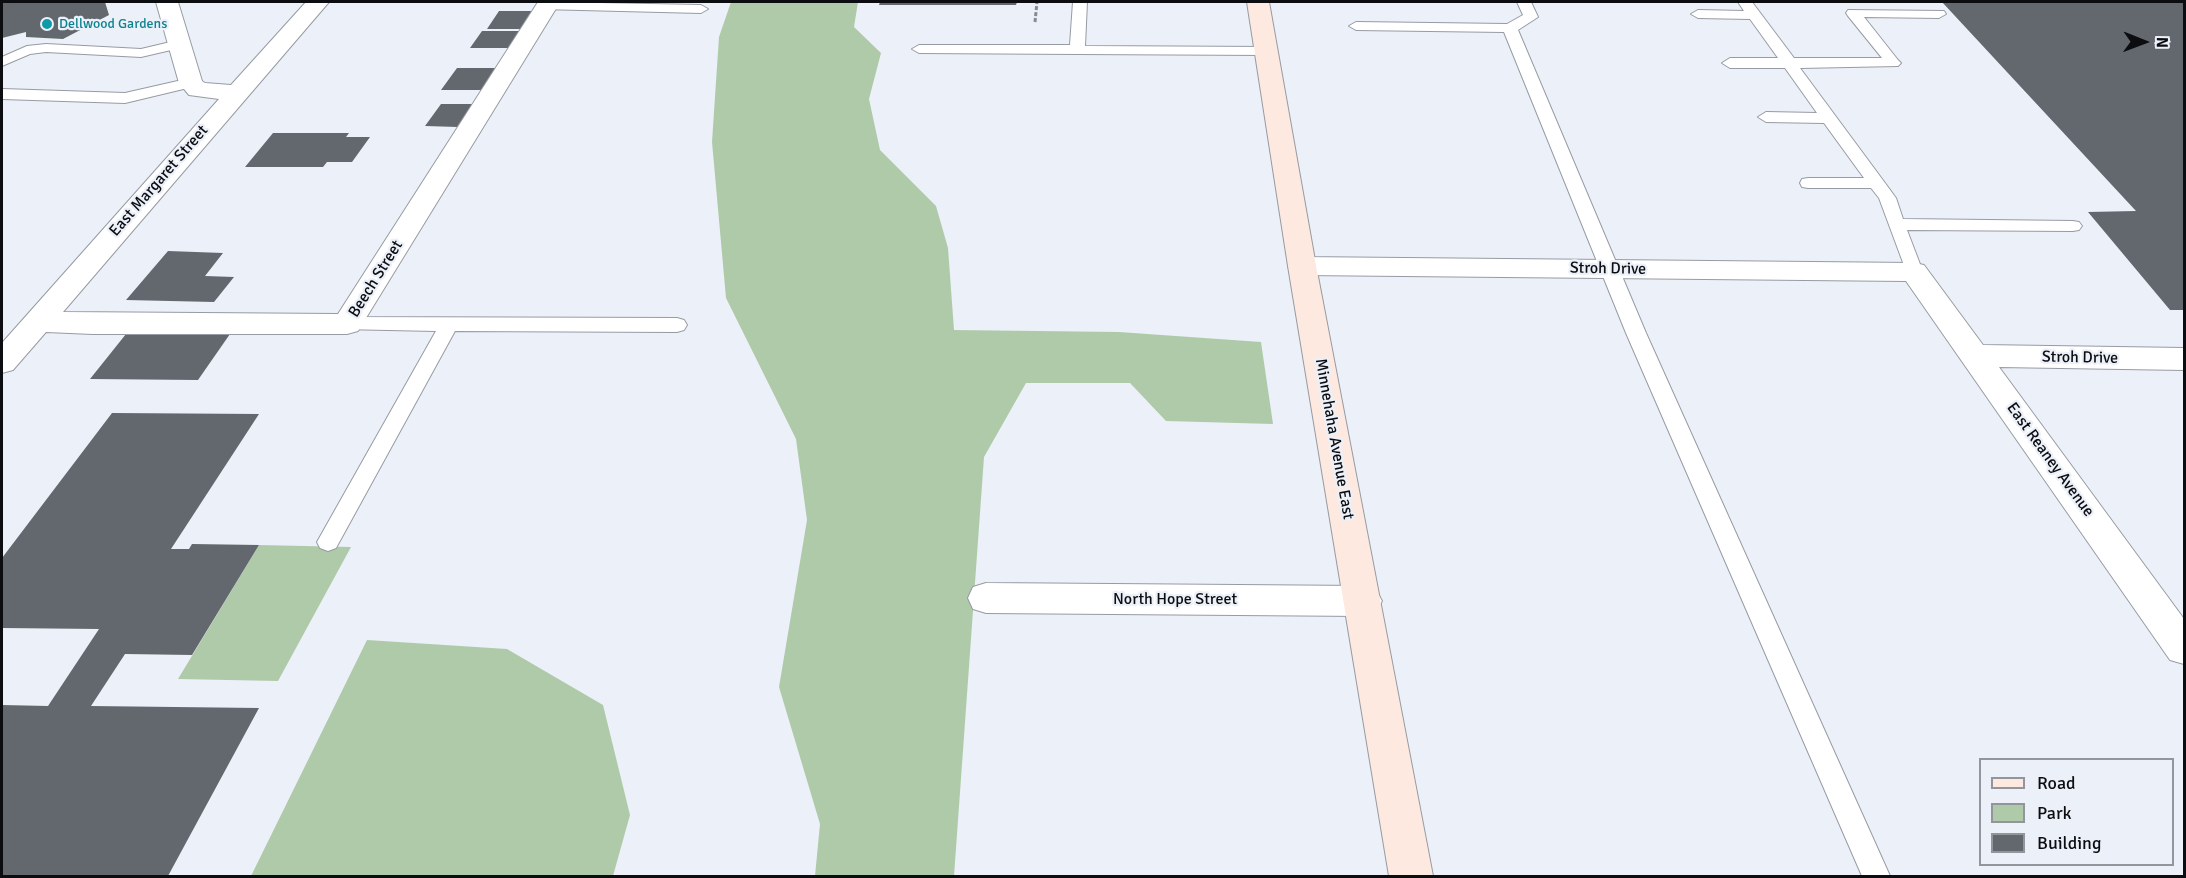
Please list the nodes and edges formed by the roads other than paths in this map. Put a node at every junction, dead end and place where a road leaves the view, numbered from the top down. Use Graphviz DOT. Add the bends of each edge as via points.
graph roads {
  1 [pos="167,2"];
  2 [pos="318,2"];
  3 [pos="1080,2"];
  4 [pos="1258,2"];
  5 [pos="1524,2"];
  6 [pos="547,4"];
  7 [pos="1750,8"];
  8 [pos="701,9"];
  9 [pos="1698,14"];
  10 [pos="1939,14"];
  11 [pos="1356,26"];
  12 [pos="1510,28"];
  13 [pos="179,44"];
  14 [pos="919,49"];
  15 [pos="1077,50"];
  16 [pos="1266,51"];
  17 [pos="2,62"];
  18 [pos="1730,63"];
  19 [pos="1789,63"];
  20 [pos="191,83"];
  21 [pos="236,93"];
  22 [pos="2,94"];
  23 [pos="1766,117"];
  24 [pos="1829,118"];
  25 [pos="1808,183"];
  26 [pos="1877,183"];
  27 [pos="1898,224"];
  28 [pos="2073,226"];
  29 [pos="1302,266"];
  30 [pos="1610,269"];
  31 [pos="1914,272"];
  32 [pos="38,321"];
  33 [pos="347,324"];
  34 [pos="449,324"];
  35 [pos="677,325"];
  36 [pos="1976,356"];
  37 [pos="2184,359"];
  38 [pos="2,362"];
  39 [pos="327,542"];
  40 [pos="986,598"];
  41 [pos="1363,601"];
  42 [pos="2184,648"];
  43 [pos="1411,876"];
  44 [pos="1876,876"];
  1 -- 13 [label="street"];
  2 -- 21 [label="street, East Margaret Street"];
  3 -- 15 [label="lane"];
  4 -- 16 [label="street, Minnehaha Avenue East"];
  5 -- 12 [label="lane" via="1531,17"];
  6 -- 8 [label="lane"];
  6 -- 33 [label="street, Beech Street"];
  7 -- 9 [label="lane"];
  7 -- 19 [label="lane"];
  10 -- 19 [label="lane" via="1853,13 1893,63"];
  11 -- 12 [label="lane"];
  12 -- 30 [label="lane"];
  13 -- 17 [label="lane" via="141,53 46,48 27,50"];
  13 -- 20 [label="street"];
  14 -- 15 [label="lane"];
  15 -- 16 [label="lane"];
  16 -- 29 [label="street, Minnehaha Avenue East"];
  18 -- 19 [label="lane"];
  19 -- 24 [label="lane"];
  20 -- 21 [label="street" via="198,90"];
  20 -- 22 [label="lane" via="125,98"];
  21 -- 32 [label="street, East Margaret Street"];
  23 -- 24 [label="lane"];
  24 -- 26 [label="lane"];
  25 -- 26 [label="lane"];
  26 -- 27 [label="lane"];
  27 -- 28 [label="lane"];
  27 -- 31 [label="lane"];
  29 -- 30 [label="street, Stroh Drive"];
  29 -- 41 [label="street, Minnehaha Avenue East"];
  30 -- 31 [label="street, Stroh Drive"];
  30 -- 44 [label="lane"];
  31 -- 36 [label="street, East Reaney Avenue"];
  32 -- 33 [label="street, Beech Street"];
  32 -- 38 [label="street, East Margaret Street"];
  33 -- 34 [label="lane"];
  34 -- 35 [label="lane"];
  34 -- 39 [label="lane"];
  36 -- 37 [label="street, Stroh Drive"];
  36 -- 42 [label="street, East Reaney Avenue"];
  40 -- 41 [label="street, North Hope Street"];
  41 -- 43 [label="street, Minnehaha Avenue East"];
}
